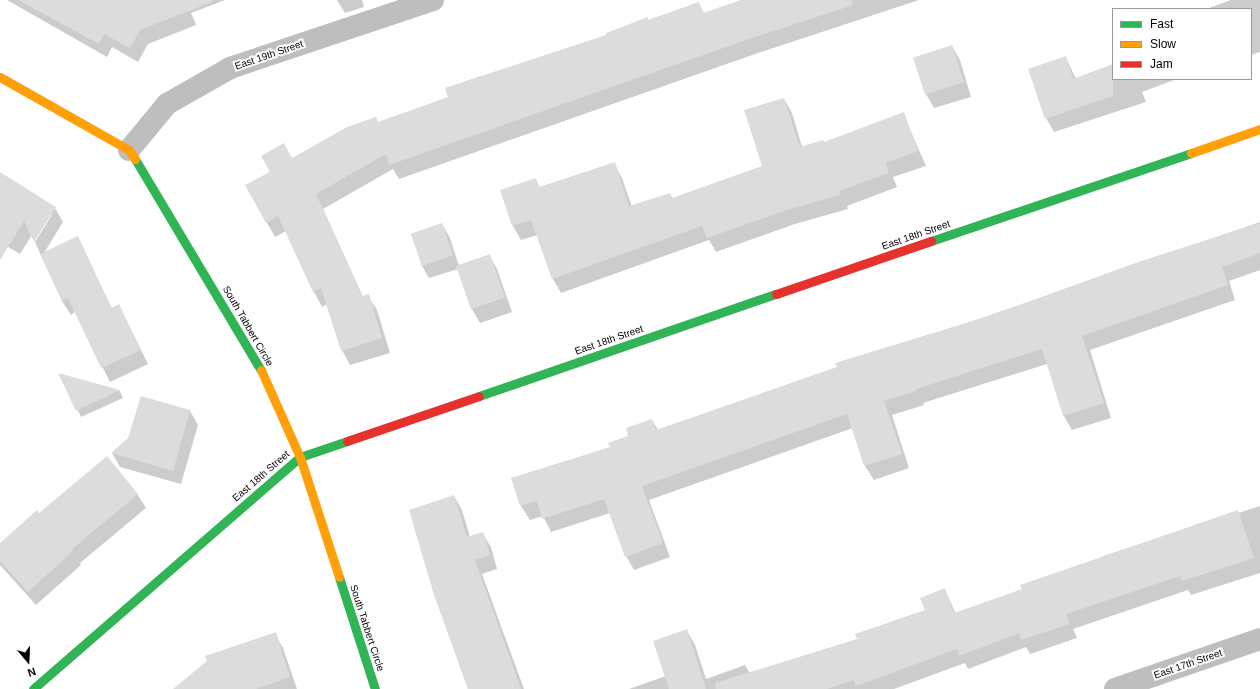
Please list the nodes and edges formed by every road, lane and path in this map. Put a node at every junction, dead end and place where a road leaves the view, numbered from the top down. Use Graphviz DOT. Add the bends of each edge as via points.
graph roads {
  1 [pos="432,0"];
  2 [pos="0,77"];
  3 [pos="1260,129"];
  4 [pos="129,150"];
  5 [pos="300,457"];
  6 [pos="1260,639"];
  7 [pos="33,689"];
  8 [pos="375,689"];
  9 [pos="1115,689"];
  1 -- 4 [label="street, East 19th Street" via="230,68 166,104"];
  2 -- 4 [label="street, South Tabbert Circle"];
  3 -- 5 [label="street, East 18th Street"];
  4 -- 5 [label="street, South Tabbert Circle" via="255,357"];
  5 -- 7 [label="street, East 18th Street"];
  5 -- 8 [label="street, South Tabbert Circle"];
  6 -- 9 [label="street, East 17th Street"];
}
